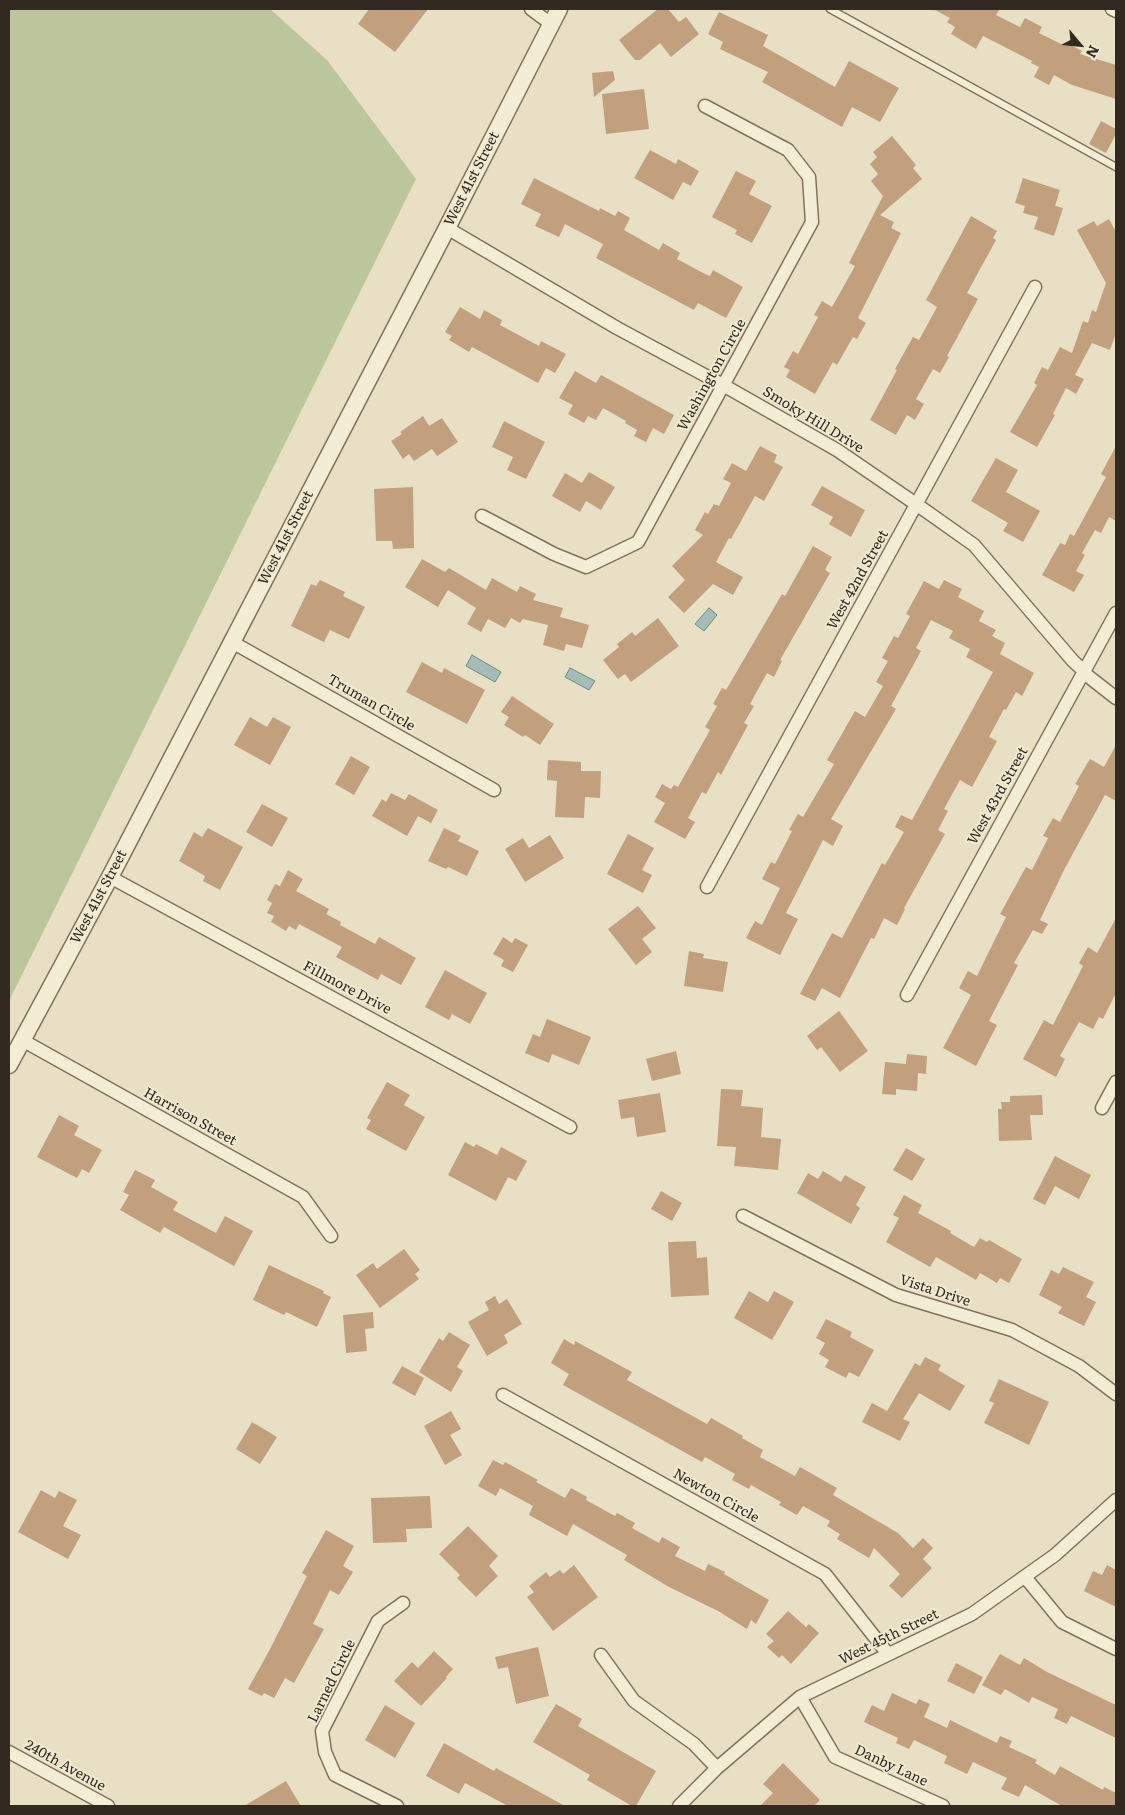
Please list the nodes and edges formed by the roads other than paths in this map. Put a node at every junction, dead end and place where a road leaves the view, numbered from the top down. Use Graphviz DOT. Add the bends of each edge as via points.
graph roads {
  1 [pos="531,9"];
  2 [pos="559,9"];
  3 [pos="830,9"];
  4 [pos="1112,9"];
  5 [pos="1116,11"];
  6 [pos="551,24"];
  7 [pos="705,106"];
  8 [pos="1116,167"];
  9 [pos="447,228"];
  10 [pos="1035,287"];
  11 [pos="723,385"];
  12 [pos="916,504"];
  13 [pos="482,516"];
  14 [pos="1116,612"];
  15 [pos="232,642"];
  16 [pos="1084,671"];
  17 [pos="1116,698"];
  18 [pos="494,790"];
  19 [pos="110,877"];
  20 [pos="707,886"];
  21 [pos="907,995"];
  22 [pos="22,1040"];
  23 [pos="9,1065"];
  24 [pos="1116,1082"];
  25 [pos="1102,1108"];
  26 [pos="570,1127"];
  27 [pos="743,1216"];
  28 [pos="331,1236"];
  29 [pos="1116,1394"];
  30 [pos="503,1395"];
  31 [pos="1116,1500"];
  32 [pos="1024,1577"];
  33 [pos="403,1604"];
  34 [pos="1116,1649"];
  35 [pos="888,1654"];
  36 [pos="601,1655"];
  37 [pos="800,1697"];
  38 [pos="9,1752"];
  39 [pos="718,1768"];
  40 [pos="108,1806"];
  41 [pos="397,1806"];
  42 [pos="679,1806"];
  43 [pos="943,1806"];
  1 -- 6 [label="street"];
  2 -- 6 [label="street, West 41st Street"];
  3 -- 8 [label="lane"];
  4 -- 5 [label="street"];
  6 -- 9 [label="street, West 41st Street"];
  7 -- 11 [label="street, Washington Circle" via="788,150 809,177 812,222"];
  9 -- 11 [label="street, Smoky Hill Drive" via="617,328"];
  9 -- 15 [label="street, West 41st Street"];
  10 -- 12 [label="street, West 42nd Street"];
  11 -- 12 [label="street, Smoky Hill Drive" via="837,450"];
  11 -- 13 [label="street, Washington Circle" via="638,542 586,567"];
  12 -- 16 [label="street, Smoky Hill Drive" via="974,545"];
  12 -- 20 [label="street, West 42nd Street"];
  14 -- 16 [label="street, West 43rd Street"];
  15 -- 18 [label="street, Truman Circle"];
  15 -- 19 [label="street, West 41st Street"];
  16 -- 17 [label="street, Smoky Hill Drive"];
  16 -- 21 [label="street, West 43rd Street"];
  19 -- 22 [label="street, West 41st Street"];
  19 -- 26 [label="street, Fillmore Drive"];
  22 -- 23 [label="street, West 41st Street"];
  22 -- 28 [label="street, Harrison Street" via="303,1197"];
  24 -- 25 [label="street"];
  27 -- 29 [label="street, Vista Drive" via="896,1296 1012,1330 1079,1366"];
  30 -- 35 [label="street, Newton Circle" via="825,1574"];
  31 -- 32 [label="street, West 45th Street" via="1055,1555"];
  32 -- 34 [label="street" via="1062,1622"];
  32 -- 35 [label="street, West 45th Street" via="972,1614"];
  33 -- 41 [label="street, Larned Circle" via="378,1621 322,1730 325,1752 335,1775"];
  35 -- 37 [label="street, West 45th Street"];
  36 -- 39 [label="street" via="634,1701 694,1744"];
  37 -- 39 [label="street, West 45th Street"];
  37 -- 43 [label="street, Danby Lane" via="835,1757"];
  38 -- 40 [label="street, 240th Avenue"];
  39 -- 42 [label="street, West 45th Street"];
}
